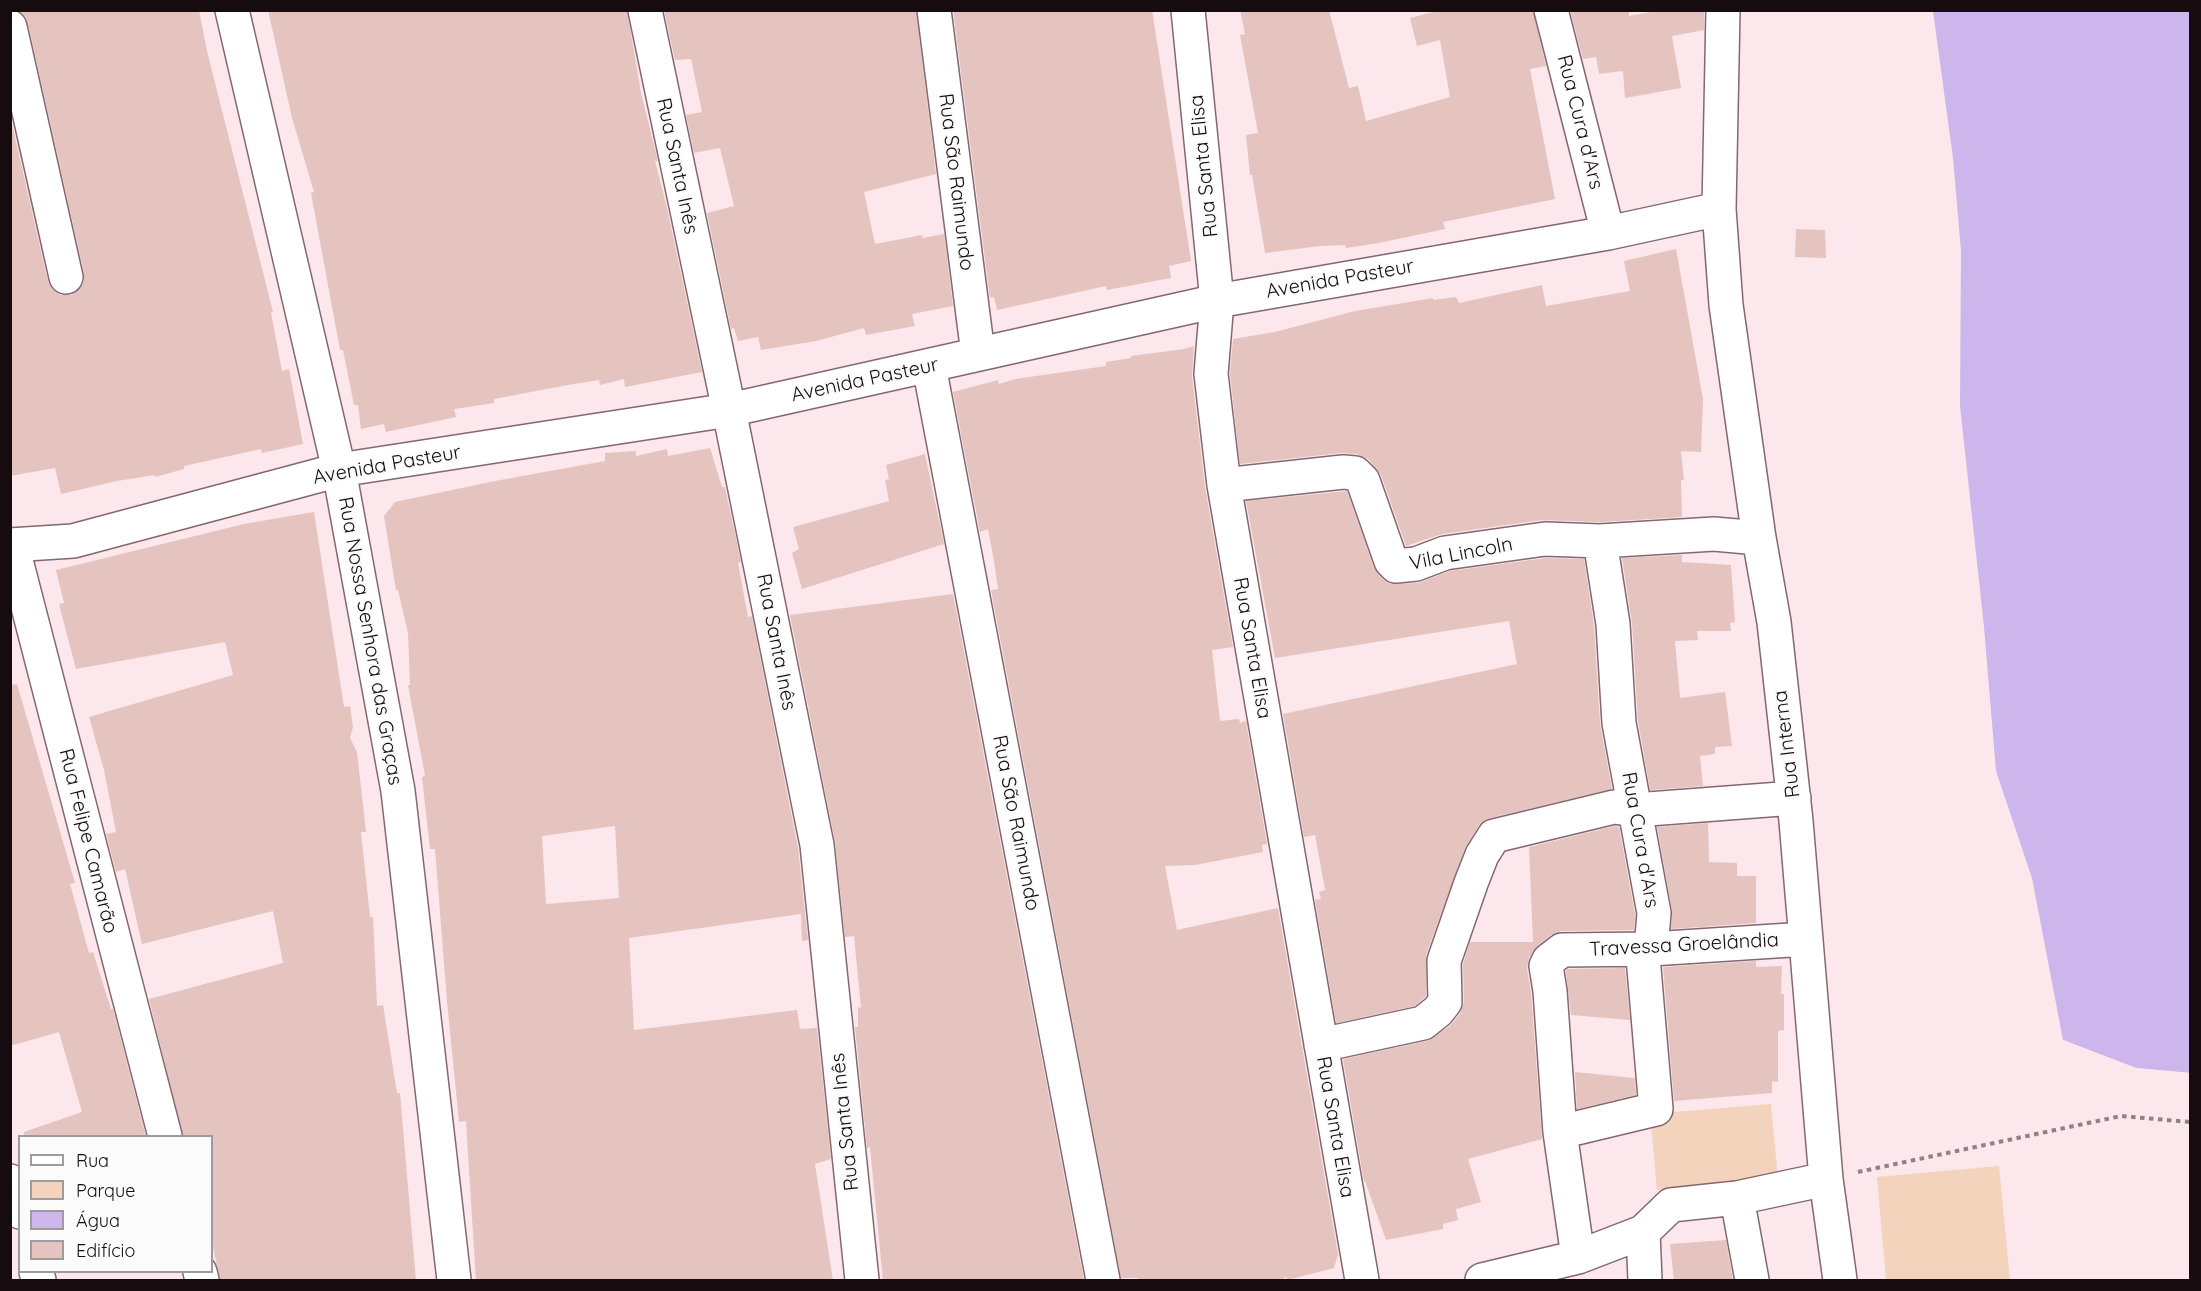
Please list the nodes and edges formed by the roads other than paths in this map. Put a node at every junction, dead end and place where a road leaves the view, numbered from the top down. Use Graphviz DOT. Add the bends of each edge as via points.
graph roads {
  1 [pos="232,10"];
  2 [pos="645,10"];
  3 [pos="934,10"];
  4 [pos="1188,10"];
  5 [pos="1551,10"];
  6 [pos="1723,10"];
  7 [pos="10,27"];
  8 [pos="1719,209"];
  9 [pos="1608,233"];
  10 [pos="66,277"];
  11 [pos="1217,301"];
  12 [pos="978,354"];
  13 [pos="929,366"];
  14 [pos="729,410"];
  15 [pos="339,470"];
  16 [pos="1224,485"];
  17 [pos="1759,538"];
  18 [pos="1600,541"];
  19 [pos="11,545"];
  20 [pos="1794,798"];
  21 [pos="1635,810"];
  22 [pos="1806,939"];
  23 [pos="1651,949"];
  24 [pos="1321,1045"];
  25 [pos="1560,1132"];
  26 [pos="164,1135"];
  27 [pos="1826,1179"];
  28 [pos="10,1181"];
  29 [pos="1737,1198"];
  30 [pos="18,1206"];
  31 [pos="1643,1232"];
  32 [pos="1578,1257"];
  33 [pos="454,1281"];
  34 [pos="862,1281"];
  35 [pos="1103,1281"];
  36 [pos="1362,1281"];
  37 [pos="1482,1281"];
  38 [pos="1646,1281"];
  39 [pos="1752,1281"];
  40 [pos="1840,1281"];
  1 -- 15 [label="street, Rua Nossa Senhora das Graças"];
  2 -- 14 [label="street, Rua Santa Inês"];
  3 -- 12 [label="street, Rua São Raimundo"];
  4 -- 11 [label="street, Rua Santa Elisa"];
  5 -- 9 [label="street, Rua Cura d'Ars"];
  6 -- 8 [label="street, Rua Interna"];
  7 -- 10 [label="street"];
  8 -- 9 [label="street, Avenida Pasteur"];
  8 -- 17 [label="street, Rua Interna" via="1726,305"];
  9 -- 11 [label="street, Avenida Pasteur"];
  11 -- 12 [label="street, Avenida Pasteur"];
  11 -- 16 [label="street, Rua Santa Elisa" via="1211,374"];
  12 -- 13 [label="street, Avenida Pasteur"];
  13 -- 14 [label="street, Avenida Pasteur"];
  13 -- 35 [label="street, Rua São Raimundo"];
  14 -- 15 [label="street, Avenida Pasteur"];
  14 -- 34 [label="street, Rua Santa Inês" via="817,844"];
  15 -- 19 [label="street, Avenida Pasteur" via="73,541"];
  15 -- 33 [label="street, Rua Nossa Senhora das Graças" via="398,791"];
  16 -- 18 [label="street, Vila Lincoln" via="1354,473 1363,481 1396,566 1445,554 1545,539"];
  16 -- 24 [label="street, Rua Santa Elisa"];
  17 -- 18 [label="street, Vila Lincoln" via="1714,534"];
  17 -- 20 [label="street, Rua Interna"];
  18 -- 21 [label="street, Rua Cura d'Ars" via="1613,624 1618,723"];
  19 -- 26 [label="street, Rua Felipe Camarão"];
  20 -- 21 [label="street"];
  20 -- 22 [label="street, Rua Interna"];
  21 -- 23 [label="street, Rua Cura d'Ars" via="1654,913"];
  21 -- 24 [label="street" via="1614,807 1494,837 1470,883 1444,961 1445,1002 1438,1011 1423,1023"];
  22 -- 23 [label="street, Travessa Groelândia"];
  22 -- 27 [label="street, Rua Interna"];
  23 -- 25 [label="street, Rua Cura d'Ars" via="1643,957 1656,1109"];
  23 -- 25 [label="street, Travessa Groelândia" via="1562,950 1546,966"];
  24 -- 36 [label="street, Rua Santa Elisa"];
  25 -- 32 [label="street"];
  27 -- 29 [label="street"];
  27 -- 40 [label="street, Rua Interna"];
  28 -- 30 [label="street"];
  29 -- 31 [label="street" via="1671,1205"];
  29 -- 39 [label="street"];
  31 -- 32 [label="street"];
  31 -- 38 [label="street"];
  32 -- 37 [label="street"];
}
